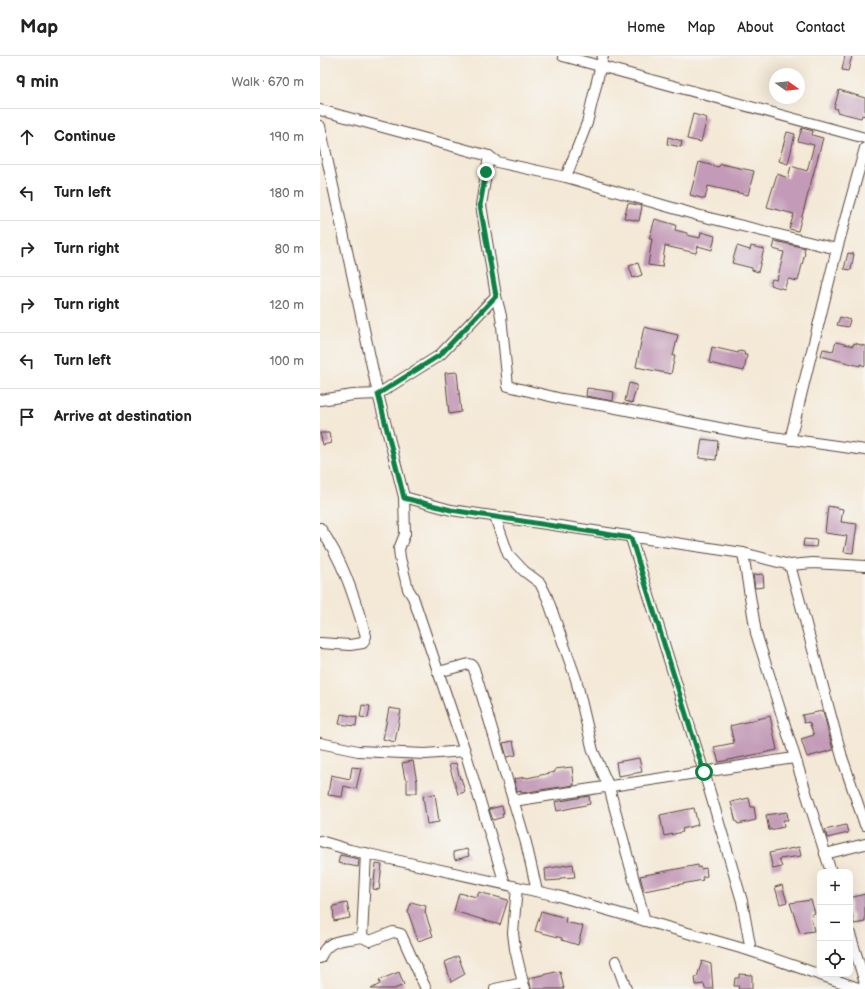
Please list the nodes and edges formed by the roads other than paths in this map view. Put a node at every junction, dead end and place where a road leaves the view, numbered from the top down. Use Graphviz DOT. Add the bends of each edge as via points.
graph roads {
  1 [pos="563,56"];
  2 [pos="602,61"];
  3 [pos="320,110"];
  4 [pos="320,126"];
  5 [pos="865,138"];
  6 [pos="865,148"];
  7 [pos="489,156"];
  8 [pos="566,177"];
  9 [pos="838,249"];
  10 [pos="496,296"];
  11 [pos="378,394"];
  12 [pos="320,400"];
  13 [pos="790,440"];
  14 [pos="865,450"];
  15 [pos="404,498"];
  16 [pos="495,517"];
  17 [pos="320,528"];
  18 [pos="631,538"];
  19 [pos="743,553"];
  20 [pos="790,565"];
  21 [pos="865,566"];
  22 [pos="320,643"];
  23 [pos="438,672"];
  24 [pos="320,743"];
  25 [pos="465,751"];
  26 [pos="794,758"];
  27 [pos="704,772"];
  28 [pos="609,787"];
  29 [pos="513,801"];
  30 [pos="865,825"];
  31 [pos="320,841"];
  32 [pos="865,844"];
  33 [pos="366,853"];
  34 [pos="826,854"];
  35 [pos="830,869"];
  36 [pos="505,884"];
  37 [pos="517,887"];
  38 [pos="537,891"];
  39 [pos="645,922"];
  40 [pos="362,937"];
  41 [pos="852,941"];
  42 [pos="751,951"];
  43 [pos="320,958"];
  44 [pos="616,961"];
  45 [pos="865,983"];
  46 [pos="524,986"];
  47 [pos="426,989"];
  48 [pos="496,989"];
  49 [pos="626,989"];
  50 [pos="861,989"];
  1 -- 2 [label="street"];
  2 -- 5 [label="street"];
  2 -- 8 [label="street" via="587,122"];
  3 -- 7 [label="street"];
  4 -- 11 [label="street"];
  6 -- 9 [label="street"];
  7 -- 8 [label="street" via="497,162"];
  7 -- 10 [label="street" via="480,205"];
  8 -- 9 [label="street" via="697,214"];
  9 -- 13 [label="street"];
  10 -- 11 [label="street" via="440,355"];
  10 -- 13 [label="street" via="501,316 508,386 562,399"];
  11 -- 12 [label="street"];
  11 -- 15 [label="street"];
  13 -- 14 [label="street"];
  15 -- 16 [label="street" via="451,510"];
  15 -- 23 [label="street" via="405,534 400,558 408,589 413,596"];
  16 -- 18 [label="street"];
  16 -- 28 [label="street" via="508,554 540,583 547,597 576,679 593,751"];
  17 -- 22 [label="street" via="349,582 366,636 363,643"];
  18 -- 19 [label="street"];
  18 -- 27 [label="street"];
  19 -- 20 [label="street"];
  19 -- 26 [label="street" via="756,633"];
  20 -- 21 [label="street" via="813,563"];
  20 -- 30 [label="street" via="842,757"];
  23 -- 25 [label="street"];
  23 -- 29 [label="street" via="472,665"];
  24 -- 25 [label="street" via="372,752 425,754"];
  25 -- 36 [label="street"];
  26 -- 27 [label="street"];
  26 -- 34 [label="street"];
  27 -- 28 [label="street"];
  27 -- 42 [label="street" via="742,901"];
  28 -- 29 [label="street"];
  28 -- 39 [label="street"];
  29 -- 38 [label="street"];
  31 -- 33 [label="street"];
  32 -- 34 [label="street"];
  33 -- 36 [label="street"];
  33 -- 40 [label="street"];
  34 -- 35 [label="street"];
  36 -- 37 [label="street"];
  37 -- 38 [label="street"];
  37 -- 46 [label="street" via="513,933"];
  38 -- 39 [label="street"];
  39 -- 42 [label="street"];
  40 -- 43 [label="street" via="330,943"];
  40 -- 47 [label="street" via="370,941 393,932 401,934"];
  41 -- 45 [label="street"];
  42 -- 50 [label="street"];
  44 -- 49 [label="street"];
  46 -- 48 [label="street"];
}
